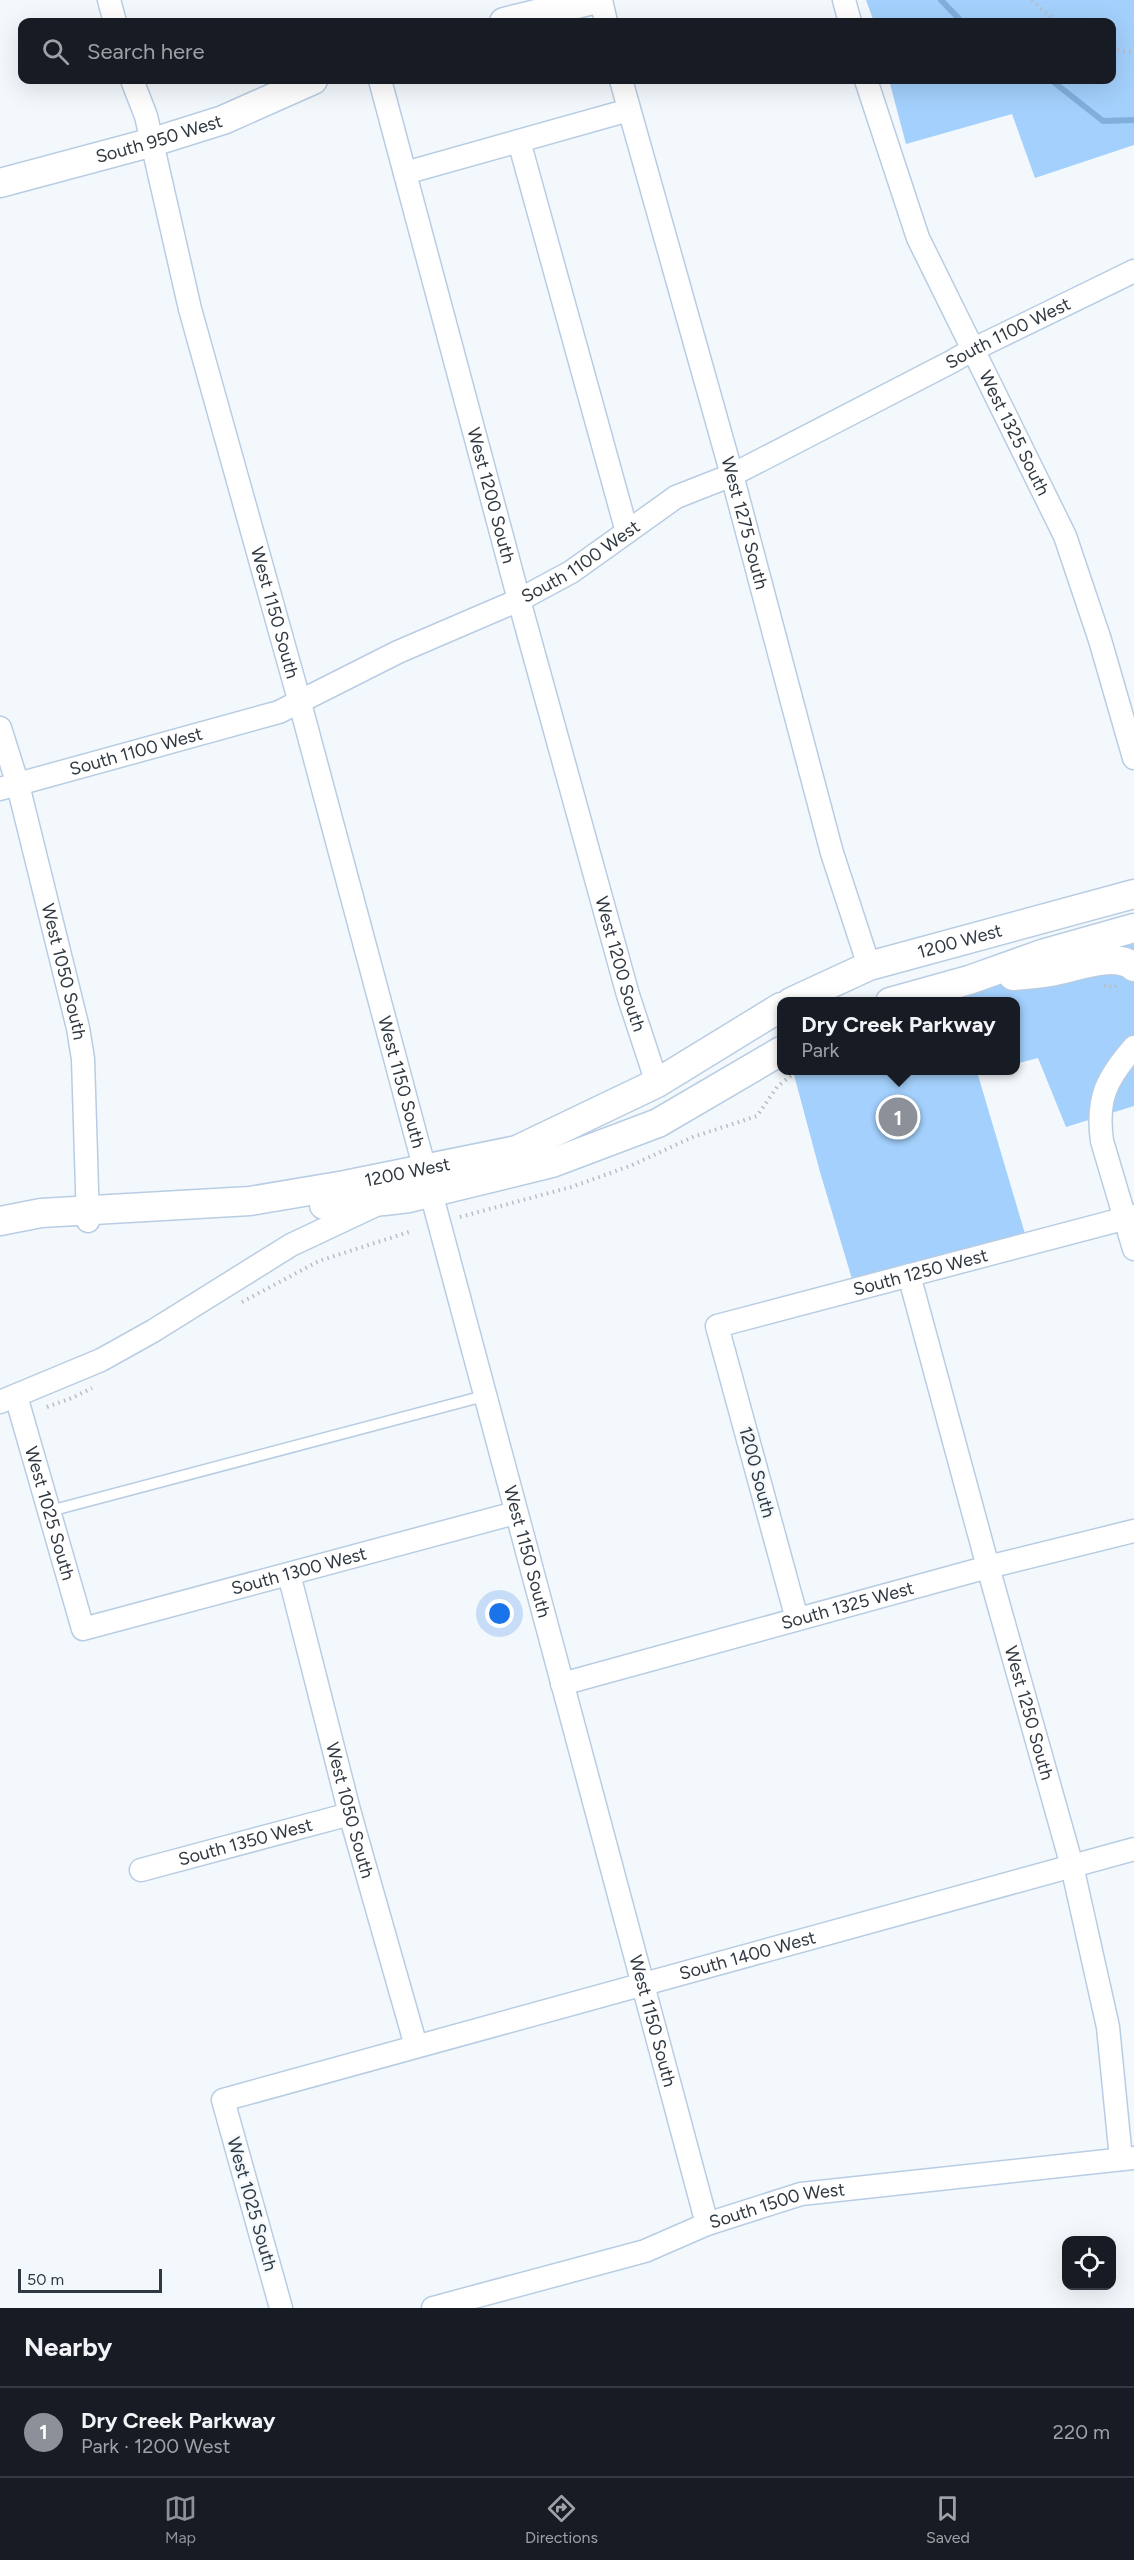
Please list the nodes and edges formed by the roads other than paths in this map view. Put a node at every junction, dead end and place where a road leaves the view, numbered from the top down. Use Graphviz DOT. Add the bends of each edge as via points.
graph roads {
  1 [pos="109,0"];
  2 [pos="593,0"];
  3 [pos="601,0"];
  4 [pos="844,0"];
  5 [pos="114,18"];
  6 [pos="520,18"];
  7 [pos="605,18"];
  8 [pos="849,18"];
  9 [pos="134,84"];
  10 [pos="304,84"];
  11 [pos="381,84"];
  12 [pos="622,84"];
  13 [pos="867,84"];
  14 [pos="629,110"];
  15 [pos="519,141"];
  16 [pos="153,142"];
  17 [pos="405,173"];
  18 [pos="0,183"];
  19 [pos="1134,271"];
  20 [pos="972,350"];
  21 [pos="732,475"];
  22 [pos="627,532"];
  23 [pos="519,600"];
  24 [pos="300,703"];
  25 [pos="0,728"];
  26 [pos="1134,758"];
  27 [pos="9,787"];
  28 [pos="1134,894"];
  29 [pos="1134,928"];
  30 [pos="869,966"];
  31 [pos="1134,967"];
  32 [pos="969,980"];
  33 [pos="802,997"];
  34 [pos="908,997"];
  35 [pos="777,1009"];
  36 [pos="1134,1047"];
  37 [pos="777,1053"];
  38 [pos="657,1083"];
  39 [pos="427,1181"];
  40 [pos="384,1202"];
  41 [pos="88,1215"];
  42 [pos="1130,1218"];
  43 [pos="0,1221"];
  44 [pos="0,1235"];
  45 [pos="1134,1250"];
  46 [pos="909,1275"];
  47 [pos="717,1326"];
  48 [pos="484,1396"];
  49 [pos="8,1399"];
  50 [pos="50,1511"];
  51 [pos="515,1513"];
  52 [pos="1134,1531"];
  53 [pos="988,1567"];
  54 [pos="289,1574"];
  55 [pos="797,1619"];
  56 [pos="83,1629"];
  57 [pos="562,1684"];
  58 [pos="350,1814"];
  59 [pos="1134,1849"];
  60 [pos="1072,1866"];
  61 [pos="141,1870"];
  62 [pos="643,1983"];
  63 [pos="416,2046"];
  64 [pos="223,2100"];
  65 [pos="1128,2158"];
  66 [pos="707,2224"];
  67 [pos="281,2308"];
  68 [pos="433,2308"];
  1 -- 5 [label="street"];
  2 -- 6 [label="street"];
  3 -- 7 [label="street"];
  4 -- 8 [label="street"];
  9 -- 16 [label="street, West 1150 South"];
  10 -- 16 [label="street, South 950 West" via="223,120"];
  11 -- 17 [label="street, West 1200 South"];
  12 -- 14 [label="street, West 1275 South"];
  13 -- 20 [label="street, West 1325 South" via="918,238"];
  14 -- 15 [label="street"];
  14 -- 21 [label="street, West 1275 South"];
  15 -- 17 [label="street"];
  15 -- 22 [label="street"];
  16 -- 18 [label="street, South 950 West"];
  16 -- 24 [label="street, West 1150 South" via="190,309"];
  17 -- 23 [label="street, West 1200 South"];
  19 -- 20 [label="street, South 1100 West"];
  20 -- 21 [label="street, South 1100 West"];
  20 -- 26 [label="street, West 1325 South" via="1065,536"];
  21 -- 22 [label="street, South 1100 West" via="676,497"];
  21 -- 30 [label="street, West 1275 South" via="832,853"];
  22 -- 23 [label="street, South 1100 West" via="571,572"];
  23 -- 24 [label="street, South 1100 West" via="399,652"];
  23 -- 38 [label="street, West 1200 South" via="628,995"];
  24 -- 27 [label="street, South 1100 West" via="267,716"];
  24 -- 39 [label="street, West 1150 South"];
  25 -- 27 [label="street, West 1050 South"];
  27 -- 41 [label="street, West 1050 South" via="78,1028"];
  28 -- 30 [label="street, 1200 West"];
  29 -- 32 [label="street, 1200 West"];
  30 -- 33 [label="street, 1200 West"];
  31 -- 32 [label="street" via="1123,961 1105,962"];
  32 -- 34 [label="street, 1200 West"];
  35 -- 38 [label="street, 1200 West"];
  36 -- 42 [label="street" via="1117,1066 1100,1107 1102,1141"];
  37 -- 39 [label="street, 1200 West" via="657,1123 552,1163"];
  38 -- 39 [label="street, 1200 West" via="517,1150"];
  39 -- 40 [label="street, 1200 West"];
  39 -- 41 [label="street, 1200 West"];
  39 -- 48 [label="street, West 1150 South"];
  40 -- 41 [label="street, 1200 West" via="217,1215"];
  40 -- 49 [label="street" via="291,1245 101,1360"];
  41 -- 43 [label="street, 1200 West" via="41,1213"];
  41 -- 44 [label="street, 1200 West"];
  42 -- 45 [label="street"];
  42 -- 46 [label="street, South 1250 West"];
  46 -- 47 [label="street, South 1250 West"];
  46 -- 53 [label="street, West 1250 South"];
  47 -- 55 [label="street, 1200 South"];
  48 -- 50 [label="lane"];
  48 -- 51 [label="street, West 1150 South"];
  49 -- 50 [label="street, West 1025 South"];
  50 -- 56 [label="street, West 1025 South"];
  51 -- 54 [label="street, South 1300 West"];
  51 -- 57 [label="street, West 1150 South"];
  52 -- 53 [label="street, South 1325 West"];
  53 -- 55 [label="street, South 1325 West"];
  53 -- 60 [label="street, West 1250 South"];
  54 -- 56 [label="street, South 1300 West"];
  54 -- 58 [label="street, West 1050 South"];
  55 -- 57 [label="street, South 1325 West"];
  57 -- 62 [label="street, West 1150 South"];
  58 -- 61 [label="street, South 1350 West"];
  58 -- 63 [label="street, West 1050 South"];
  59 -- 60 [label="street, South 1400 West"];
  60 -- 62 [label="street, South 1400 West"];
  60 -- 65 [label="street, West 1250 South" via="1108,2028"];
  62 -- 63 [label="street, South 1400 West"];
  62 -- 66 [label="street, West 1150 South"];
  63 -- 64 [label="street, South 1400 West"];
  64 -- 67 [label="street, West 1025 South"];
  65 -- 66 [label="street, South 1500 West" via="801,2194"];
  66 -- 68 [label="street, South 1500 West" via="645,2251"];
}
